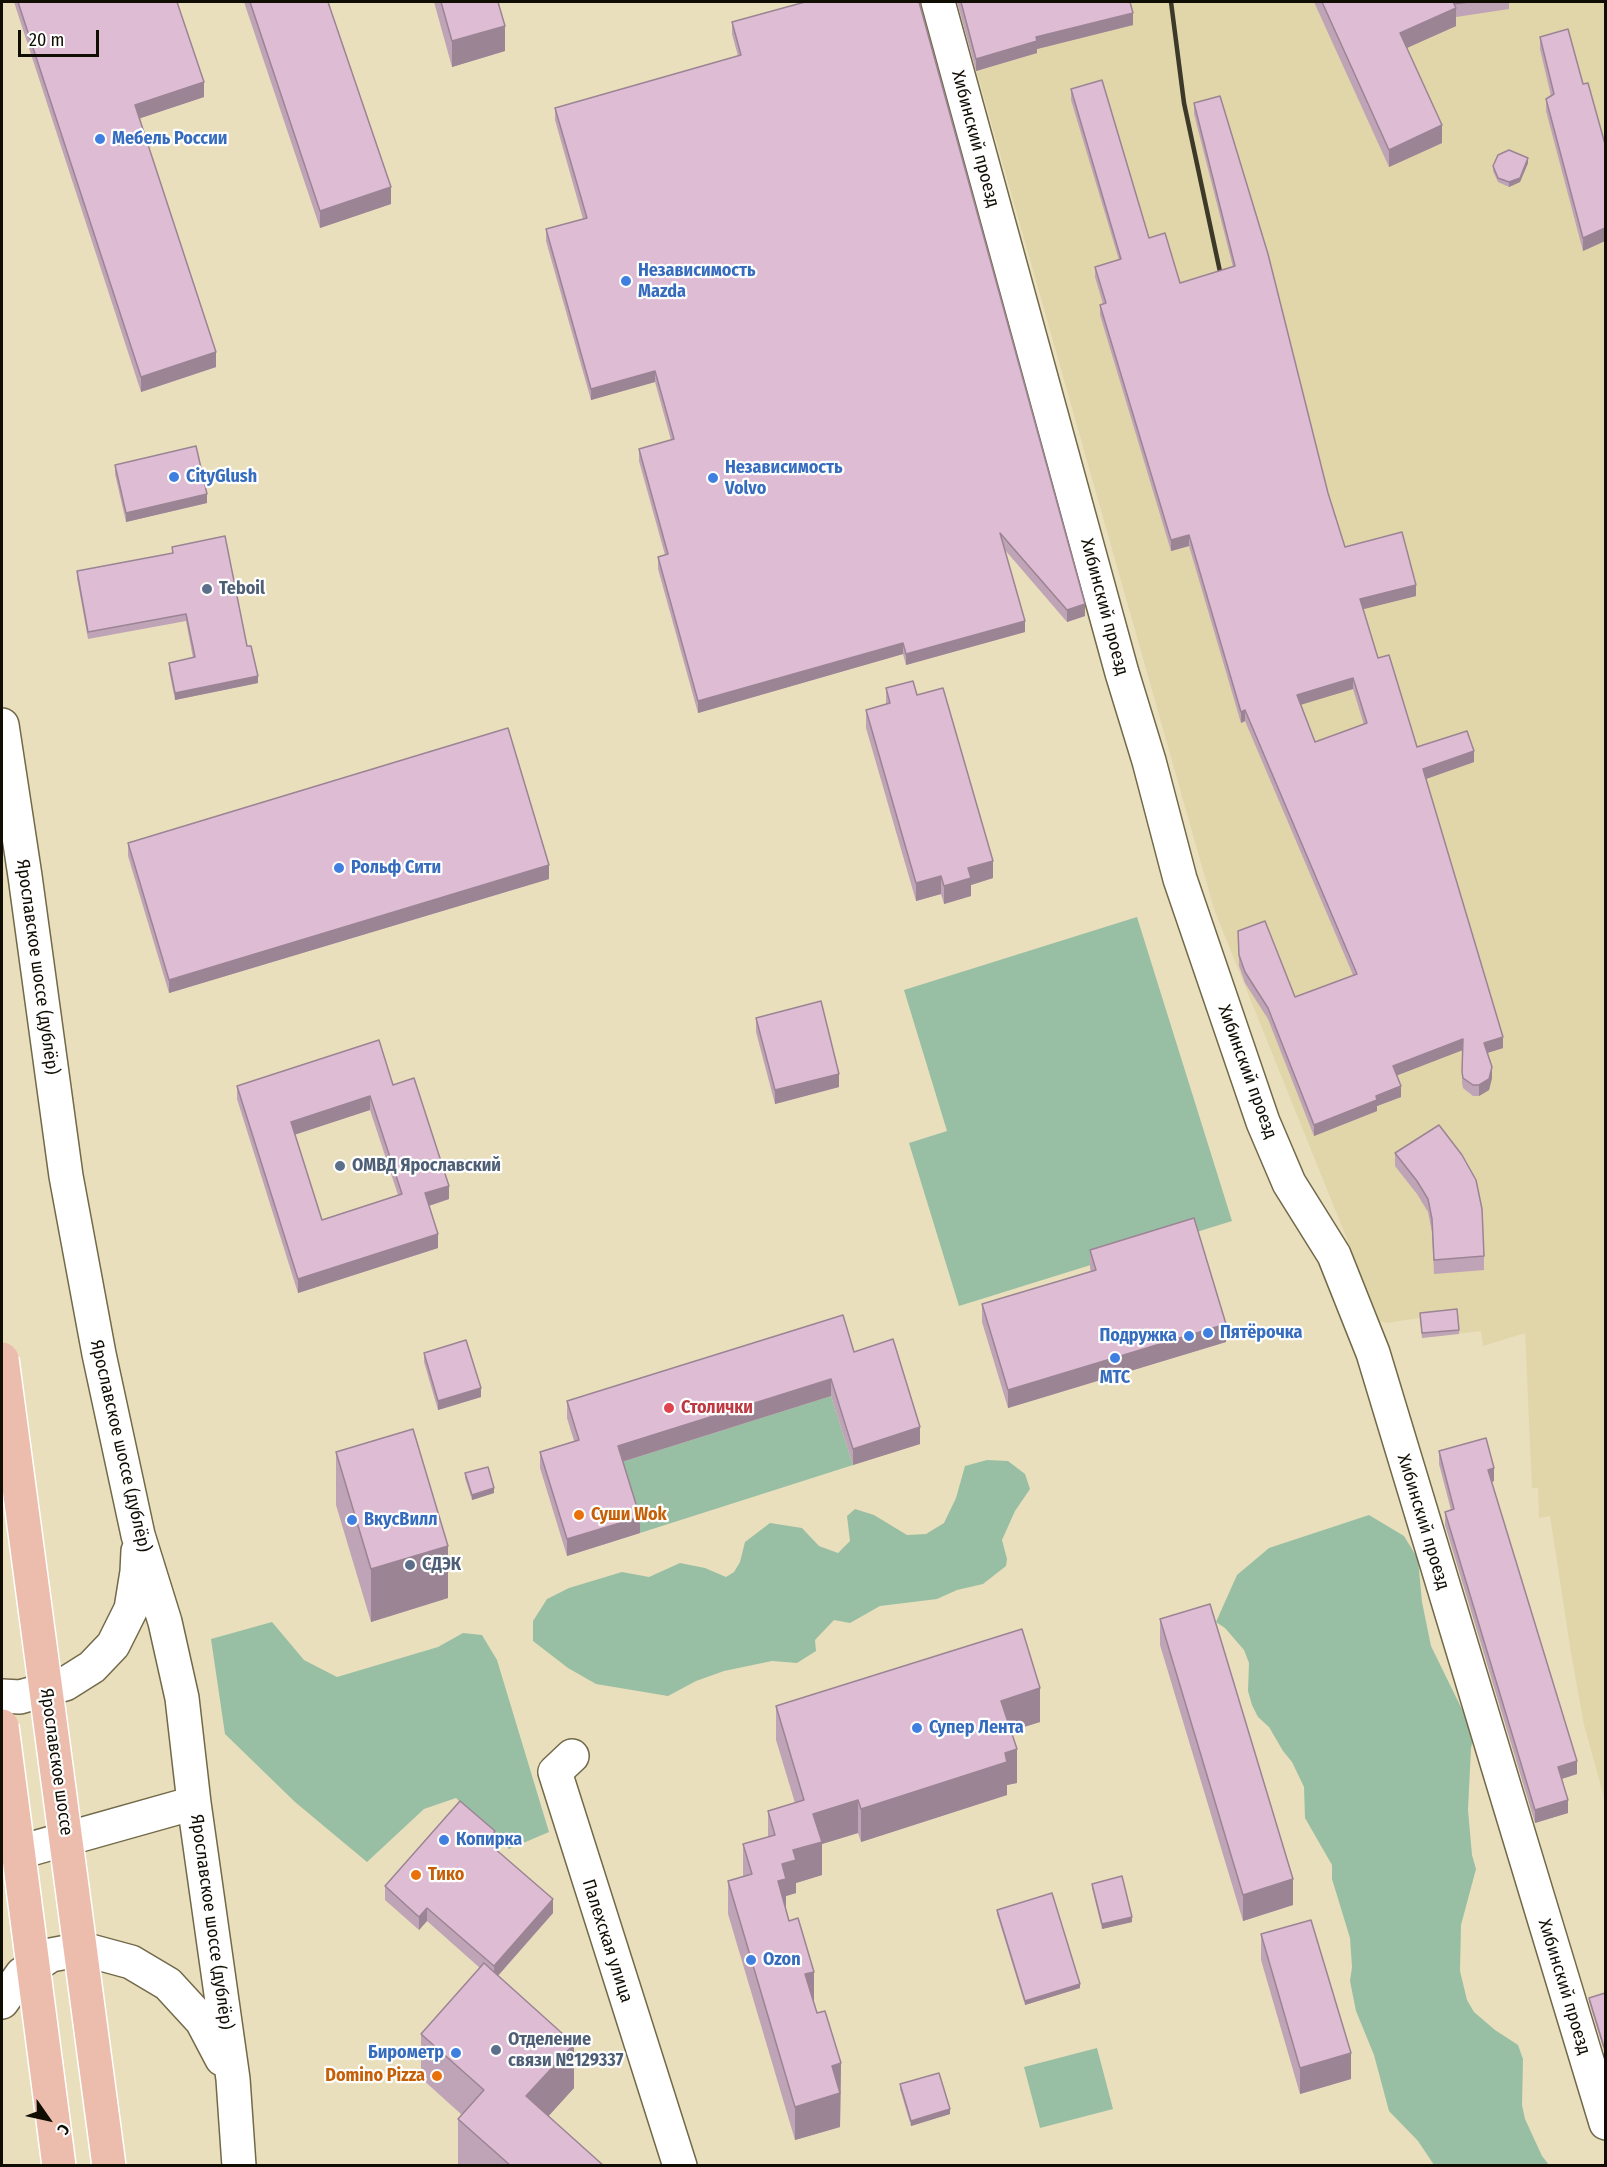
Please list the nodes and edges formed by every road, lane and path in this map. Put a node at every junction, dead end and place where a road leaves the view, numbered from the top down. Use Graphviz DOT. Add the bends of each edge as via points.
graph roads {
  1 [pos="938,2"];
  2 [pos="2,725"];
  3 [pos="2,1359"];
  4 [pos="138,1535"];
  5 [pos="2,1696"];
  6 [pos="2,1726"];
  7 [pos="572,1756"];
  8 [pos="194,1803"];
  9 [pos="2,1857"];
  10 [pos="2,2002"];
  11 [pos="233,2079"];
  12 [pos="1605,2123"];
  13 [pos="59,2166"];
  14 [pos="109,2166"];
  15 [pos="239,2166"];
  16 [pos="680,2166"];
  1 -- 12 [label="street, Хибинский проезд" via="1180,879 1263,1122 1289,1183 1334,1255 1372,1353"];
  2 -- 4 [label="street, Ярославское шоссе (дублёр)" via="66,1176"];
  3 -- 14 [label="main road, Ярославское шоссе, bridge"];
  4 -- 5 [label="street" via="131,1609 113,1645 92,1667 65,1684 20,1697"];
  4 -- 8 [label="street, Ярославское шоссе (дублёр)" via="165,1622 179,1687"];
  6 -- 13 [label="main road, bridge"];
  7 -- 16 [label="street, Палехская улица" via="555,1772"];
  8 -- 9 [label="street"];
  8 -- 11 [label="street, Ярославское шоссе (дублёр)"];
  10 -- 11 [label="street" via="22,1974 51,1955 83,1949 131,1962 168,1984 202,2021"];
  11 -- 15 [label="street, Ярославское шоссе (дублёр)"];
}
